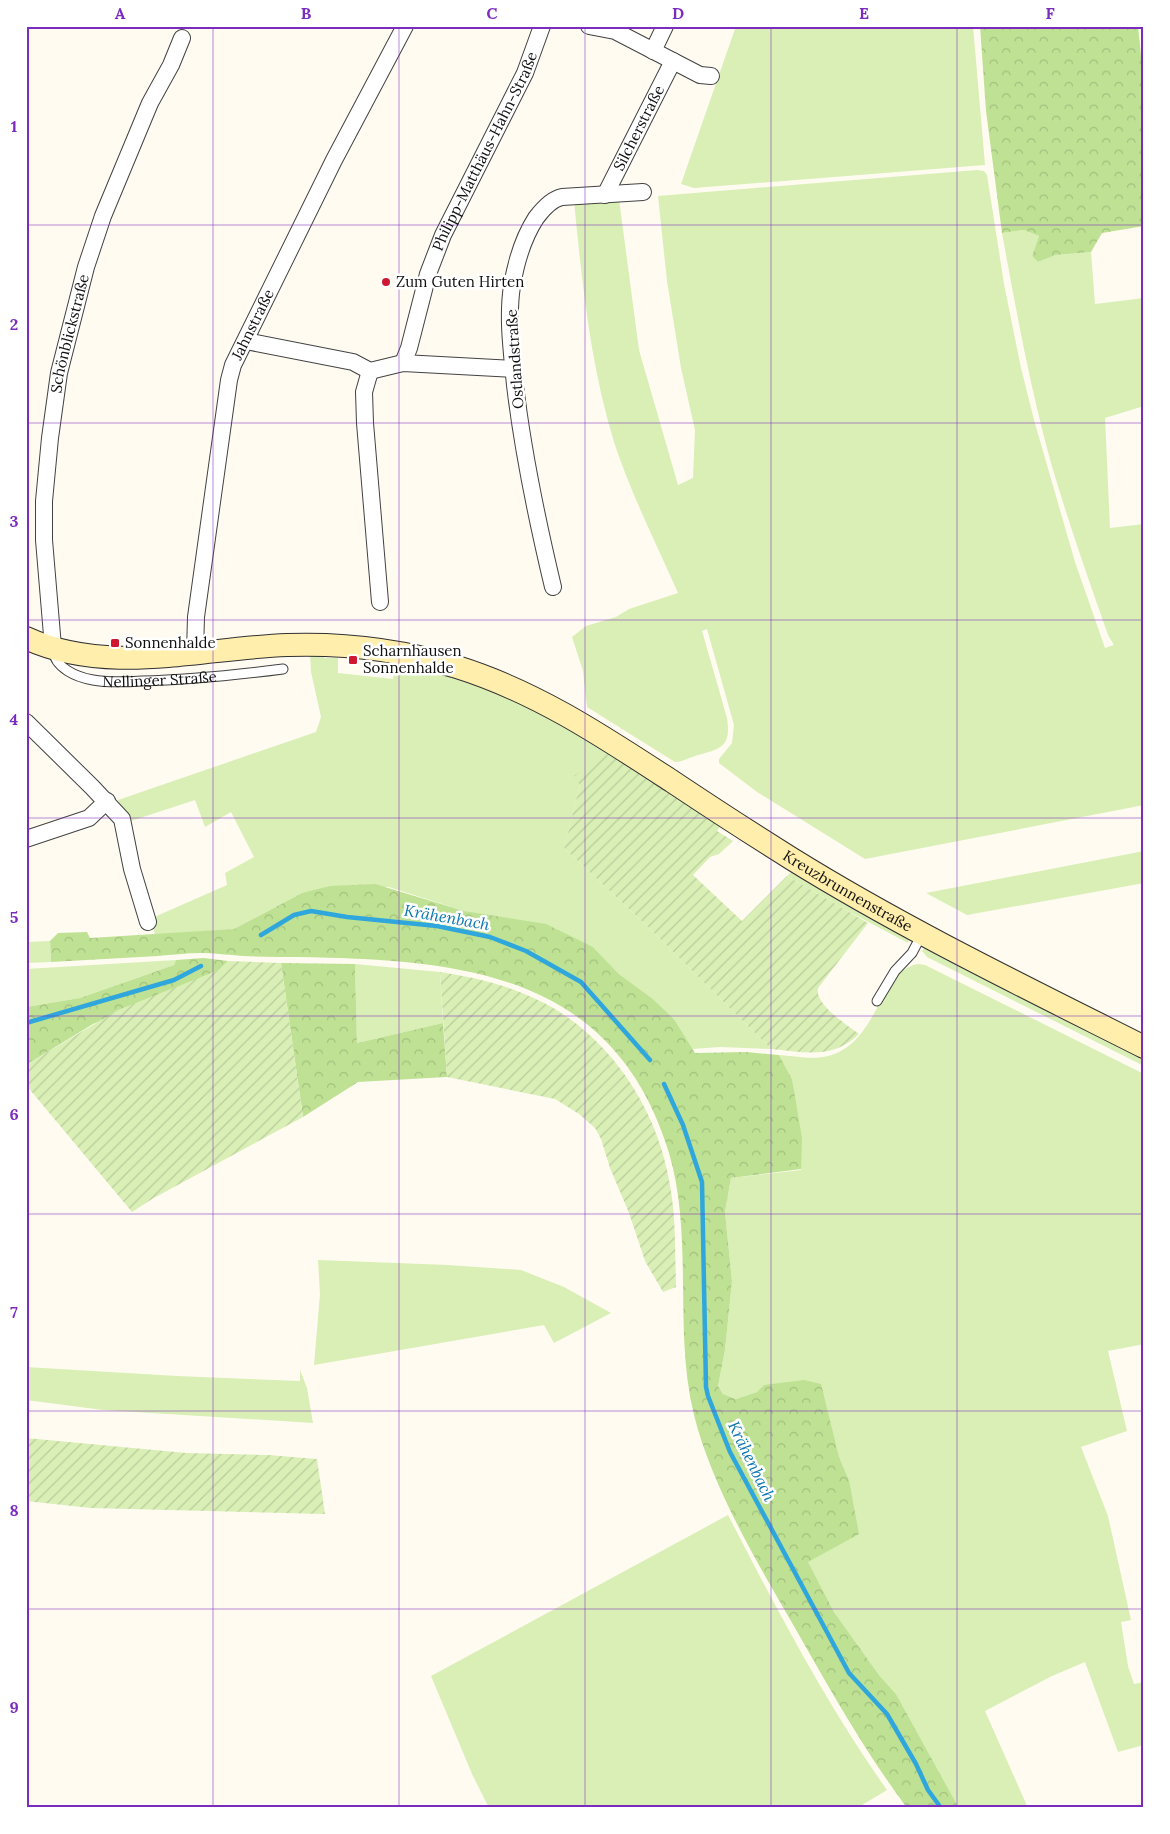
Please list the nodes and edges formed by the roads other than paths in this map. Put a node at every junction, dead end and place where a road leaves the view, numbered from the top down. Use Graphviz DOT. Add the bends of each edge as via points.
graph roads {
  1 [pos="405,26"];
  2 [pos="542,26"];
  3 [pos="589,26"];
  4 [pos="665,26"];
  5 [pos="182,38"];
  6 [pos="653,50"];
  7 [pos="673,61"];
  8 [pos="711,76"];
  9 [pos="643,192"];
  10 [pos="605,195"];
  11 [pos="246,341"];
  12 [pos="403,363"];
  13 [pos="513,369"];
  14 [pos="370,371"];
  15 [pos="554,587"];
  16 [pos="380,602"];
  17 [pos="26,638"];
  18 [pos="53,647"];
  19 [pos="195,652"];
  20 [pos="283,669"];
  21 [pos="562,712"];
  22 [pos="26,722"];
  23 [pos="107,801"];
  24 [pos="26,839"];
  25 [pos="148,922"];
  26 [pos="922,934"];
  27 [pos="877,1001"];
  28 [pos="1144,1047"];
  1 -- 11 [label="street, Jahnstraße" via="334,160"];
  2 -- 12 [label="street, Philipp-Matthäus-Hahn-Straße" via="524,74 443,235 428,274"];
  3 -- 6 [label="street" via="615,31"];
  4 -- 6 [label="street"];
  5 -- 18 [label="street, Schönblickstraße" via="172,65 150,103 103,216 86,267 60,374 44,501"];
  6 -- 7 [label="street"];
  7 -- 8 [label="street" via="702,76"];
  7 -- 10 [label="street, Silcherstraße"];
  9 -- 10 [label="street, Ostlandstraße"];
  10 -- 13 [label="street, Ostlandstraße" via="557,198 539,214 529,230 518,258 512,288"];
  11 -- 14 [label="street" via="353,362"];
  11 -- 19 [label="street, Jahnstraße" via="230,375 195,624"];
  12 -- 13 [label="street"];
  12 -- 14 [label="street"];
  13 -- 15 [label="street, Ostlandstraße" via="526,461"];
  14 -- 16 [label="street" via="364,392 365,424"];
  17 -- 18 [label="main road, Nellinger Straße"];
  18 -- 19 [label="main road, Nellinger Straße" via="112,657"];
  18 -- 20 [label="lane, Nellinger Straße" via="55,658 64,668 96,681 195,679"];
  19 -- 21 [label="main road, Nellinger Straße" via="306,644 378,649 433,660 474,673"];
  21 -- 26 [label="main road, Kreuzbrunnenstraße" via="792,859"];
  22 -- 23 [label="street"];
  23 -- 24 [label="street" via="89,818"];
  23 -- 25 [label="street" via="124,824 132,869"];
  26 -- 27 [label="lane"];
  26 -- 28 [label="main road, Kreuzbrunnenstraße"];
}
